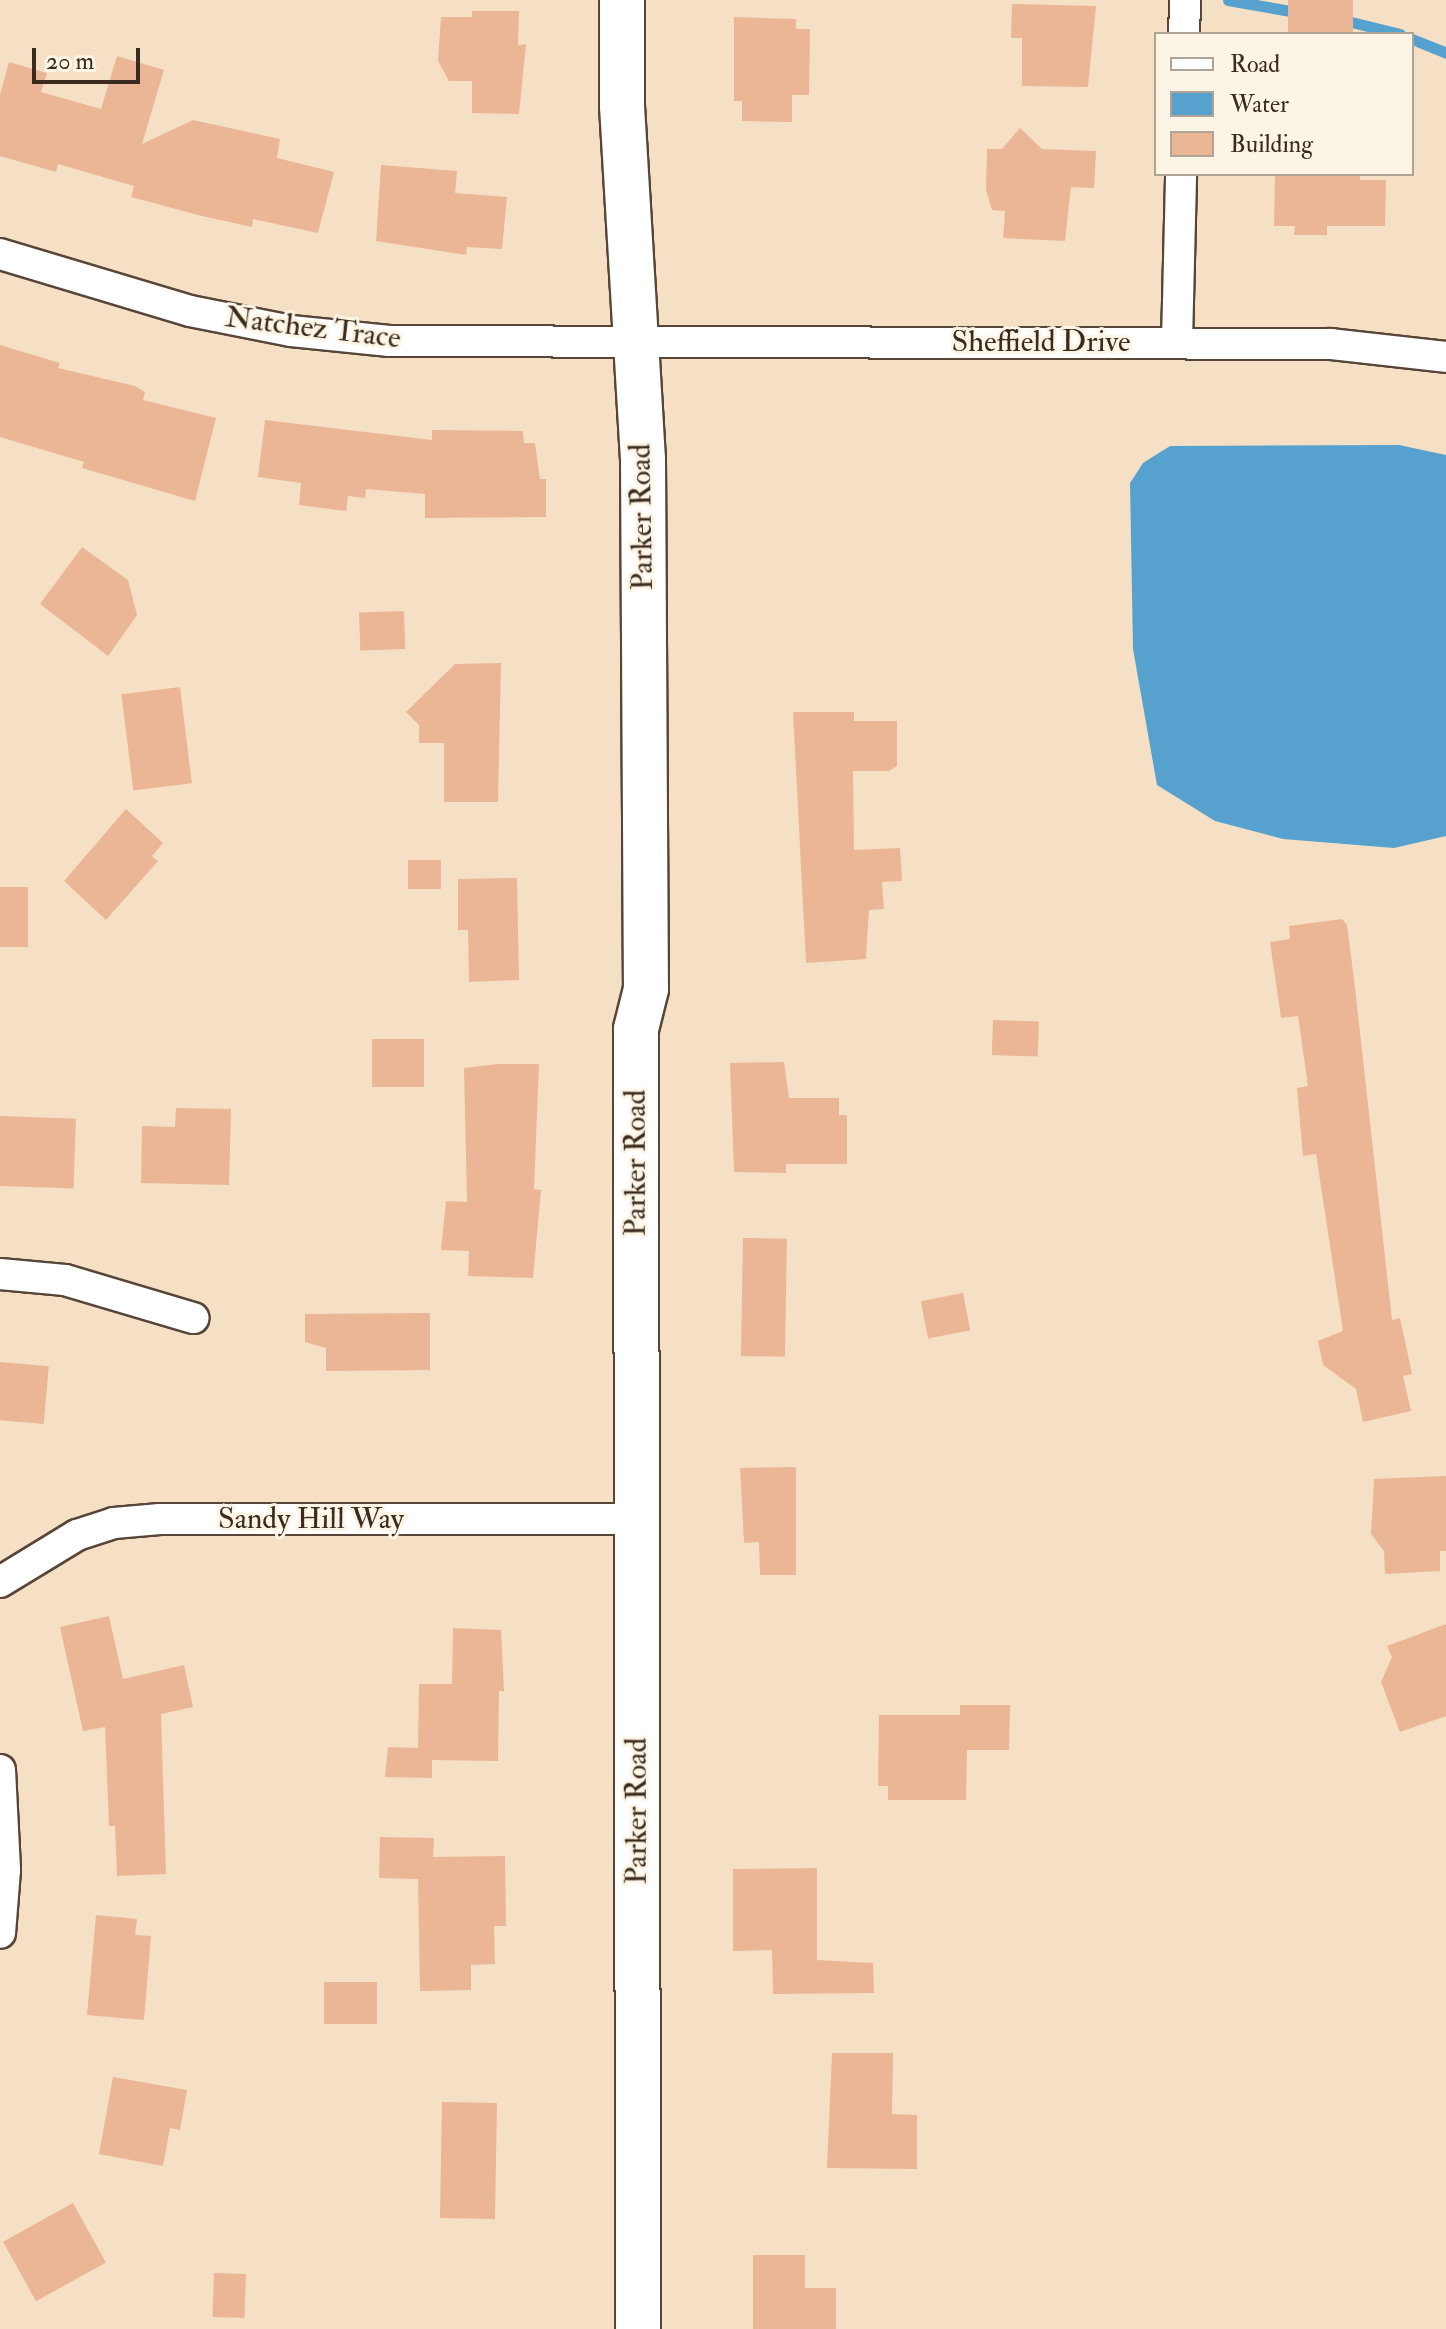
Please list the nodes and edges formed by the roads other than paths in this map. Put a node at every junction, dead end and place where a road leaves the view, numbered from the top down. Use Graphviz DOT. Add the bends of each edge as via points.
graph roads {
  1 [pos="622,0"];
  2 [pos="1185,0"];
  3 [pos="1184,32"];
  4 [pos="1181,176"];
  5 [pos="0,254"];
  6 [pos="635,342"];
  7 [pos="1177,342"];
  8 [pos="1446,357"];
  9 [pos="0,1274"];
  10 [pos="193,1318"];
  11 [pos="636,1519"];
  12 [pos="0,1582"];
  13 [pos="0,1770"];
  14 [pos="0,1933"];
  15 [pos="638,2329"];
  1 -- 6 [label="street, Parker Road"];
  2 -- 3 [label="street"];
  4 -- 7 [label="street"];
  5 -- 6 [label="street, Natchez Trace" via="190,311 291,331 389,341"];
  6 -- 7 [label="street, Sheffield Drive"];
  6 -- 11 [label="street, Parker Road" via="643,460 646,973 636,1029"];
  7 -- 8 [label="street, Sheffield Drive" via="1331,344"];
  9 -- 10 [label="street" via="65,1280"];
  11 -- 12 [label="street, Sandy Hill Way" via="114,1523 77,1535"];
  11 -- 15 [label="street, Parker Road"];
  13 -- 14 [label="street" via="5,1870"];
}
